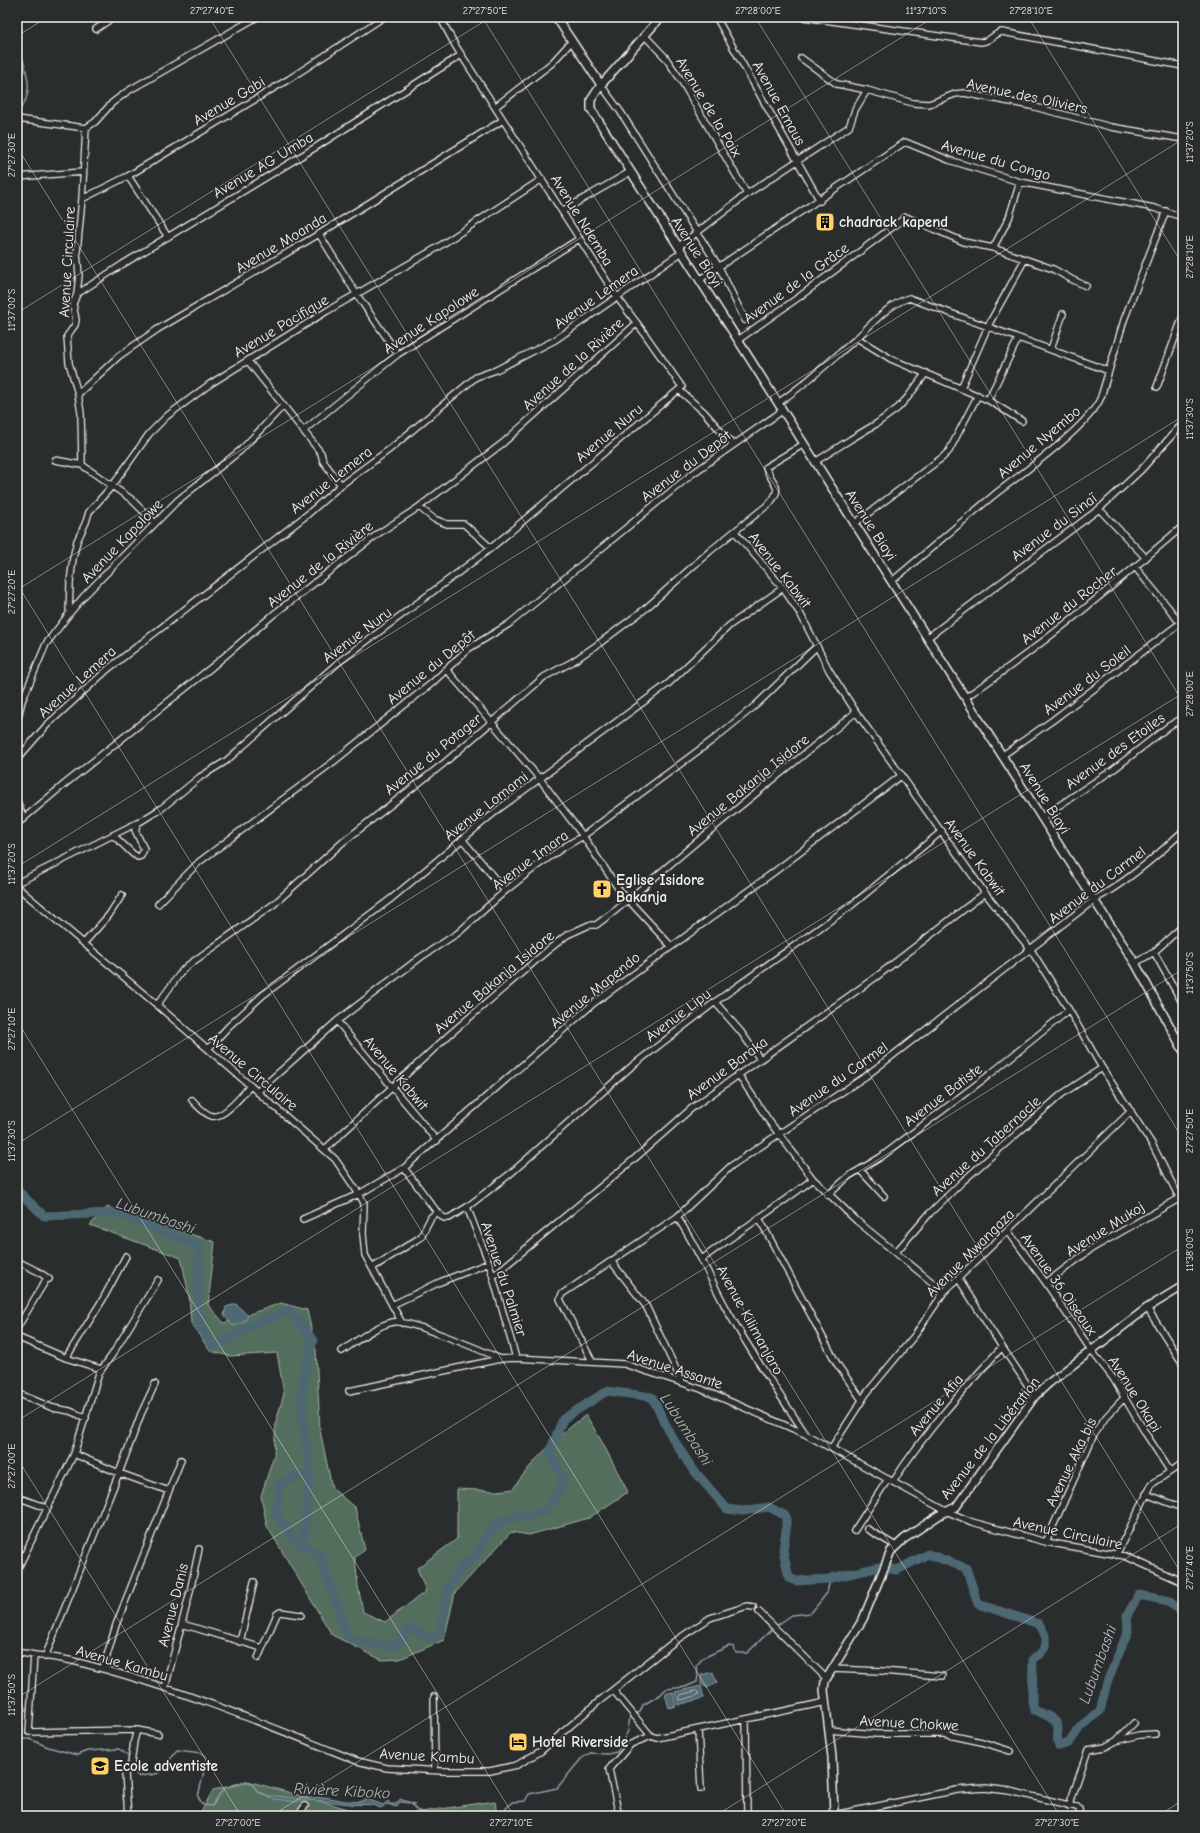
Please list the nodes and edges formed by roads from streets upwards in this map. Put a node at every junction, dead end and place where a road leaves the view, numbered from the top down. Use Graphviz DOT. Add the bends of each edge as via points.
graph roads {
  1 [pos="114,17"];
  2 [pos="257,17"];
  3 [pos="384,17"];
  4 [pos="440,17"];
  5 [pos="556,17"];
  6 [pos="661,17"];
  7 [pos="716,17"];
  8 [pos="803,17"];
  9 [pos="96,29"];
  10 [pos="645,36"];
  11 [pos="572,41"];
  12 [pos="461,55"];
  13 [pos="801,58"];
  14 [pos="1183,66"];
  15 [pos="601,85"];
  16 [pos="867,90"];
  17 [pos="495,106"];
  18 [pos="17,119"];
  19 [pos="503,120"];
  20 [pos="86,128"];
  21 [pos="1183,139"];
  22 [pos="798,160"];
  23 [pos="83,172"];
  24 [pos="630,172"];
  25 [pos="128,176"];
  26 [pos="17,177"];
  27 [pos="542,179"];
  28 [pos="1020,182"];
  29 [pos="747,194"];
  30 [pos="82,199"];
  31 [pos="820,201"];
  32 [pos="562,211"];
  33 [pos="1166,211"];
  34 [pos="1183,217"];
  35 [pos="697,233"];
  36 [pos="319,234"];
  37 [pos="168,237"];
  38 [pos="579,239"];
  39 [pos="993,248"];
  40 [pos="680,250"];
  41 [pos="1026,259"];
  42 [pos="719,267"];
  43 [pos="699,280"];
  44 [pos="1086,286"];
  45 [pos="77,294"];
  46 [pos="357,294"];
  47 [pos="617,297"];
  48 [pos="1063,314"];
  49 [pos="1183,316"];
  50 [pos="745,320"];
  51 [pos="637,323"];
  52 [pos="988,326"];
  53 [pos="857,338"];
  54 [pos="1018,339"];
  55 [pos="738,340"];
  56 [pos="1051,349"];
  57 [pos="398,354"];
  58 [pos="248,361"];
  59 [pos="1109,371"];
  60 [pos="926,373"];
  61 [pos="1157,387"];
  62 [pos="961,388"];
  63 [pos="680,390"];
  64 [pos="78,394"];
  65 [pos="978,395"];
  66 [pos="988,400"];
  67 [pos="778,404"];
  68 [pos="283,406"];
  69 [pos="782,411"];
  70 [pos="1022,421"];
  71 [pos="1183,423"];
  72 [pos="303,431"];
  73 [pos="804,444"];
  74 [pos="733,446"];
  75 [pos="55,460"];
  76 [pos="815,462"];
  77 [pos="82,465"];
  78 [pos="113,485"];
  79 [pos="341,485"];
  80 [pos="419,507"];
  81 [pos="1099,509"];
  82 [pos="155,523"];
  83 [pos="854,524"];
  84 [pos="1183,526"];
  85 [pos="735,532"];
  86 [pos="490,548"];
  87 [pos="1146,558"];
  88 [pos="1135,567"];
  89 [pos="892,581"];
  90 [pos="783,588"];
  91 [pos="69,614"];
  92 [pos="1182,624"];
  93 [pos="927,638"];
  94 [pos="816,647"];
  95 [pos="447,670"];
  96 [pos="966,697"];
  97 [pos="856,712"];
  98 [pos="1183,718"];
  99 [pos="17,721"];
  100 [pos="491,723"];
  101 [pos="17,740"];
  102 [pos="1003,755"];
  103 [pos="17,761"];
  104 [pos="902,774"];
  105 [pos="540,779"];
  106 [pos="17,801"];
  107 [pos="1042,818"];
  108 [pos="24,819"];
  109 [pos="138,822"];
  110 [pos="17,824"];
  111 [pos="1183,831"];
  112 [pos="942,832"];
  113 [pos="113,835"];
  114 [pos="583,836"];
  115 [pos="462,839"];
  116 [pos="17,883"];
  117 [pos="17,887"];
  118 [pos="505,891"];
  119 [pos="985,893"];
  120 [pos="122,895"];
  121 [pos="628,900"];
  122 [pos="1094,900"];
  123 [pos="158,904"];
  124 [pos="1183,926"];
  125 [pos="84,943"];
  126 [pos="671,946"];
  127 [pos="1031,950"];
  128 [pos="1154,952"];
  129 [pos="1135,962"];
  130 [pos="715,1002"];
  131 [pos="1183,1004"];
  132 [pos="157,1005"];
  133 [pos="1069,1010"];
  134 [pos="337,1021"];
  135 [pos="1180,1036"];
  136 [pos="208,1049"];
  137 [pos="1183,1050"];
  138 [pos="760,1059"];
  139 [pos="1102,1068"];
  140 [pos="738,1074"];
  141 [pos="250,1086"];
  142 [pos="392,1086"];
  143 [pos="257,1092"];
  144 [pos="192,1100"];
  145 [pos="1131,1111"];
  146 [pos="780,1134"];
  147 [pos="437,1141"];
  148 [pos="324,1149"];
  149 [pos="404,1168"];
  150 [pos="860,1170"];
  151 [pos="813,1179"];
  152 [pos="359,1194"];
  153 [pos="828,1195"];
  154 [pos="884,1196"];
  155 [pos="1180,1198"];
  156 [pos="1183,1205"];
  157 [pos="467,1207"];
  158 [pos="437,1212"];
  159 [pos="677,1217"];
  160 [pos="759,1218"];
  161 [pos="303,1219"];
  162 [pos="1008,1231"];
  163 [pos="896,1252"];
  164 [pos="126,1256"];
  165 [pos="702,1259"];
  166 [pos="611,1260"];
  167 [pos="17,1261"];
  168 [pos="489,1264"];
  169 [pos="372,1268"];
  170 [pos="493,1276"];
  171 [pos="958,1278"];
  172 [pos="158,1280"];
  173 [pos="1046,1283"];
  174 [pos="1183,1286"];
  175 [pos="944,1292"];
  176 [pos="392,1305"];
  177 [pos="1147,1308"];
  178 [pos="402,1323"];
  179 [pos="17,1328"];
  180 [pos="17,1337"];
  181 [pos="1002,1347"];
  182 [pos="1091,1350"];
  183 [pos="342,1351"];
  184 [pos="66,1358"];
  185 [pos="516,1358"];
  186 [pos="500,1359"];
  187 [pos="592,1361"];
  188 [pos="1183,1364"];
  189 [pos="101,1369"];
  190 [pos="682,1382"];
  191 [pos="155,1384"];
  192 [pos="349,1391"];
  193 [pos="17,1393"];
  194 [pos="1035,1396"];
  195 [pos="1125,1397"];
  196 [pos="862,1400"];
  197 [pos="86,1418"];
  198 [pos="805,1434"];
  199 [pos="832,1447"];
  200 [pos="74,1454"];
  201 [pos="181,1460"];
  202 [pos="1183,1463"];
  203 [pos="1170,1471"];
  204 [pos="119,1473"];
  205 [pos="891,1480"];
  206 [pos="169,1491"];
  207 [pos="1146,1494"];
  208 [pos="17,1497"];
  209 [pos="47,1508"];
  210 [pos="1183,1508"];
  211 [pos="946,1511"];
  212 [pos="867,1529"];
  213 [pos="854,1531"];
  214 [pos="1046,1542"];
  215 [pos="896,1546"];
  216 [pos="199,1549"];
  217 [pos="1116,1555"];
  218 [pos="18,1567"];
  219 [pos="254,1582"];
  220 [pos="1183,1582"];
  221 [pos="753,1607"];
  222 [pos="759,1612"];
  223 [pos="301,1615"];
  224 [pos="182,1624"];
  225 [pos="240,1642"];
  226 [pos="262,1648"];
  227 [pos="17,1652"];
  228 [pos="34,1655"];
  229 [pos="45,1657"];
  230 [pos="258,1658"];
  231 [pos="103,1669"];
  232 [pos="832,1669"];
  233 [pos="942,1676"];
  234 [pos="826,1678"];
  235 [pos="165,1688"];
  236 [pos="613,1690"];
  237 [pos="434,1697"];
  238 [pos="826,1702"];
  239 [pos="746,1720"];
  240 [pos="1134,1723"];
  241 [pos="137,1730"];
  242 [pos="698,1730"];
  243 [pos="829,1730"];
  244 [pos="158,1734"];
  245 [pos="1155,1734"];
  246 [pos="651,1736"];
  247 [pos="1116,1741"];
  248 [pos="1010,1751"];
  249 [pos="434,1770"];
  250 [pos="701,1789"];
  251 [pos="305,1806"];
  252 [pos="1069,1806"];
  253 [pos="834,1815"];
  254 [pos="128,1816"];
  255 [pos="298,1816"];
  256 [pos="618,1816"];
  257 [pos="747,1816"];
  258 [pos="1080,1816"];
  1 -- 9 [label="street"];
  2 -- 20 [label="street" via="128,90"];
  3 -- 25 [label="street, Avenue Gabi" via="289,79"];
  4 -- 12 [label="street, Avenue Ndemba"];
  5 -- 11 [label="street"];
  6 -- 10 [label="street"];
  7 -- 22 [label="street, Avenue Emaus"];
  8 -- 14 [label="street" via="981,42 1002,32"];
  10 -- 15 [label="street"];
  10 -- 29 [label="street, Avenue de la Paix" via="681,80"];
  11 -- 15 [label="street"];
  11 -- 17 [label="street" via="552,63"];
  12 -- 17 [label="street, Avenue Ndemba"];
  12 -- 37 [label="street, Avenue AG Umba"];
  13 -- 16 [label="street, Avenue des Oliviers" via="837,84"];
  15 -- 24 [label="street, Avenue Biayi" via="590,106"];
  15 -- 35 [label="street"];
  16 -- 21 [label="street, Avenue des Oliviers" via="922,105 955,94 976,95 1111,127"];
  16 -- 22 [label="street" via="855,110 849,127"];
  17 -- 19 [label="street, Avenue Ndemba"];
  18 -- 20 [label="street"];
  19 -- 27 [label="street, Avenue Ndemba"];
  19 -- 36 [label="street, Avenue Moanda"];
  20 -- 23 [label="street, Avenue Circulaire"];
  22 -- 29 [label="street"];
  22 -- 31 [label="street, Avenue Emaus"];
  23 -- 26 [label="street"];
  23 -- 30 [label="street, Avenue Circulaire"];
  24 -- 32 [label="street"];
  24 -- 40 [label="street, Avenue Biayi"];
  25 -- 30 [label="street, Avenue Gabi"];
  25 -- 37 [label="street"];
  27 -- 32 [label="street, Avenue Ndemba"];
  27 -- 46 [label="street, Avenue Pacifique" via="435,249"];
  28 -- 31 [label="street, Avenue du Congo" via="949,160 906,142"];
  28 -- 33 [label="street, Avenue du Congo"];
  28 -- 39 [label="street" via="1009,218"];
  29 -- 35 [label="street"];
  30 -- 45 [label="street, Avenue Circulaire" via="77,252"];
  31 -- 42 [label="street, Avenue du Congo"];
  32 -- 38 [label="street, Avenue Ndemba"];
  33 -- 34 [label="street, Avenue du Congo"];
  33 -- 59 [label="street, Avenue Nyembo" via="1124,320"];
  35 -- 40 [label="street"];
  35 -- 42 [label="street"];
  36 -- 46 [label="street"];
  36 -- 64 [label="street, Avenue Moanda" via="158,328 119,356"];
  37 -- 45 [label="street, Avenue AG Umba"];
  38 -- 47 [label="street, Avenue Ndemba"];
  38 -- 57 [label="street, Avenue Kapolowe"];
  39 -- 41 [label="street, Avenue de la Grâce"];
  39 -- 55 [label="street, Avenue de la Grâce" via="964,242 906,217"];
  40 -- 43 [label="street, Avenue Biayi"];
  40 -- 47 [label="street, Avenue Lemera"];
  41 -- 44 [label="street, Avenue de la Grâce" via="1053,268"];
  41 -- 52 [label="street"];
  42 -- 43 [label="street, Avenue du Congo"];
  42 -- 50 [label="street"];
  43 -- 55 [label="street, Avenue Biayi"];
  45 -- 64 [label="street, Avenue Circulaire" via="73,304 75,325 67,336 69,363"];
  46 -- 57 [label="street"];
  46 -- 58 [label="street, Avenue Pacifique"];
  47 -- 51 [label="street, Avenue Ndemba"];
  47 -- 79 [label="street, Avenue Lemera" via="555,340 496,370 476,377 390,449"];
  48 -- 56 [label="street"];
  49 -- 61 [label="street"];
  51 -- 63 [label="street, Avenue Ndemba" via="681,383"];
  51 -- 80 [label="street, Avenue de la Rivière" via="503,443"];
  52 -- 53 [label="street" via="909,298 884,313"];
  52 -- 54 [label="street"];
  52 -- 62 [label="street"];
  53 -- 60 [label="street" via="891,359"];
  53 -- 67 [label="street"];
  54 -- 56 [label="street"];
  54 -- 66 [label="street"];
  55 -- 67 [label="street, Avenue Biayi"];
  56 -- 59 [label="street"];
  57 -- 72 [label="street, Avenue Kapolowe"];
  58 -- 68 [label="street"];
  58 -- 78 [label="street, Avenue Pacifique" via="210,384 167,416 149,434"];
  59 -- 89 [label="street, Avenue Nyembo" via="1099,403 1088,417"];
  60 -- 62 [label="street"];
  60 -- 76 [label="street" via="898,408"];
  62 -- 65 [label="street"];
  63 -- 74 [label="street, Avenue Ndemba" via="704,412"];
  63 -- 86 [label="street, Avenue Nuru"];
  64 -- 77 [label="street, Avenue Circulaire"];
  65 -- 66 [label="street"];
  65 -- 83 [label="street" via="949,451"];
  66 -- 70 [label="street"];
  67 -- 69 [label="street, Avenue Biayi"];
  68 -- 72 [label="street"];
  68 -- 82 [label="street, Avenue Kapolowe" via="242,450 176,501"];
  69 -- 73 [label="street, Avenue Biayi"];
  69 -- 74 [label="street, Avenue du Depôt"];
  71 -- 81 [label="street, Avenue du Sinaï" via="1141,470"];
  72 -- 79 [label="street" via="321,453 323,461"];
  73 -- 76 [label="street, Avenue Biayi"];
  73 -- 85 [label="street, Avenue du Potager" via="766,466 776,484 775,497"];
  74 -- 95 [label="street, Avenue du Depôt" via="692,474 508,624 468,649"];
  75 -- 77 [label="street"];
  76 -- 83 [label="street, Avenue Biayi"];
  77 -- 78 [label="street"];
  78 -- 82 [label="street"];
  78 -- 91 [label="street, Avenue Pacifique" via="89,512 77,541 70,583"];
  79 -- 103 [label="street, Avenue Lemera" via="308,514 97,678 46,725"];
  80 -- 86 [label="street" via="434,519 447,524 464,524"];
  80 -- 108 [label="street, Avenue de la Rivière" via="379,533 274,614"];
  81 -- 87 [label="street"];
  81 -- 93 [label="street, Avenue du Sinaï"];
  82 -- 91 [label="street, Avenue Kapolowe"];
  83 -- 89 [label="street, Avenue Biayi"];
  84 -- 87 [label="street, Avenue du Rocher"];
  85 -- 90 [label="street, Avenue Kabwit"];
  85 -- 100 [label="street, Avenue du Potager" via="645,609 591,650 544,677"];
  86 -- 109 [label="street, Avenue Nuru" via="340,661 226,761"];
  87 -- 88 [label="street, Avenue du Rocher"];
  88 -- 92 [label="street"];
  88 -- 96 [label="street, Avenue du Rocher" via="1003,672"];
  89 -- 93 [label="street, Avenue Biayi"];
  90 -- 94 [label="street, Avenue Kabwit" via="802,615"];
  90 -- 105 [label="street, Avenue Lomami" via="730,625 669,683"];
  91 -- 99 [label="street, Avenue Kapolowe" via="46,644 22,701"];
  92 -- 102 [label="street, Avenue du Soleil"];
  93 -- 96 [label="street, Avenue Biayi"];
  94 -- 97 [label="street, Avenue Kabwit"];
  94 -- 114 [label="street, Avenue Imara" via="756,705"];
  95 -- 100 [label="street"];
  95 -- 123 [label="street, Avenue du Depôt" via="333,762 199,862"];
  96 -- 102 [label="street, Avenue Biayi"];
  97 -- 104 [label="street, Avenue Kabwit"];
  97 -- 121 [label="street, Avenue Bakanja Isidore"];
  98 -- 107 [label="street, Avenue des Etoiles"];
  100 -- 105 [label="street"];
  100 -- 132 [label="street, Avenue du Potager" via="444,764 343,842 274,904 187,966"];
  101 -- 103 [label="street"];
  102 -- 107 [label="street, Avenue Biayi"];
  104 -- 112 [label="street, Avenue Kabwit"];
  104 -- 126 [label="street, Avenue Mapendo" via="774,872"];
  105 -- 114 [label="street"];
  105 -- 115 [label="street, Avenue Lomami"];
  106 -- 108 [label="street"];
  107 -- 122 [label="street, Avenue Biayi"];
  108 -- 110 [label="street, Avenue de la Rivière"];
  109 -- 113 [label="street, Avenue Nuru"];
  109 -- 113 [label="street" via="135,830 144,850 141,856 133,854"];
  111 -- 122 [label="street, Avenue du Carmel" via="1119,886"];
  112 -- 119 [label="street, Avenue Kabwit"];
  112 -- 130 [label="street, Avenue Lipu" via="852,905"];
  113 -- 116 [label="street"];
  114 -- 118 [label="street, Avenue Imara"];
  114 -- 121 [label="street"];
  115 -- 118 [label="street"];
  115 -- 136 [label="street, Avenue Lomami" via="392,898 263,995"];
  117 -- 125 [label="street, Avenue Circulaire"];
  118 -- 134 [label="street, Avenue Imara" via="458,933 421,957"];
  119 -- 127 [label="street, Avenue Kabwit"];
  119 -- 138 [label="street, Avenue Baraka" via="876,977"];
  120 -- 125 [label="street" via="109,915"];
  121 -- 126 [label="street"];
  121 -- 142 [label="street, Avenue Bakanja Isidore" via="596,925 582,927 556,943"];
  122 -- 127 [label="street, Avenue du Carmel"];
  122 -- 129 [label="street, Avenue Biayi"];
  124 -- 128 [label="street"];
  125 -- 132 [label="street, Avenue Circulaire"];
  126 -- 147 [label="street, Avenue Mapendo" via="594,1003"];
  127 -- 133 [label="street, Avenue Kabwit"];
  127 -- 146 [label="street, Avenue du Carmel" via="866,1076"];
  128 -- 129 [label="street"];
  128 -- 131 [label="street"];
  129 -- 135 [label="street, Avenue Biayi"];
  130 -- 138 [label="street"];
  130 -- 157 [label="street, Avenue Lipu" via="632,1066 510,1174"];
  132 -- 136 [label="street, Avenue Circulaire"];
  133 -- 139 [label="street, Avenue Kabwit"];
  133 -- 150 [label="street, Avenue Batiste" via="881,1157"];
  134 -- 142 [label="street, Avenue Kabwit"];
  134 -- 143 [label="street, Avenue Imara"];
  135 -- 137 [label="street, Avenue Biayi"];
  136 -- 141 [label="street, Avenue Circulaire"];
  138 -- 140 [label="street, Avenue Baraka"];
  139 -- 145 [label="street, Avenue Kabwit"];
  139 -- 163 [label="street, Avenue du Tabernacle" via="1053,1101 963,1181 930,1213"];
  140 -- 146 [label="street" via="768,1121"];
  140 -- 170 [label="street, Avenue Baraka" via="692,1108 634,1160"];
  141 -- 143 [label="street, Avenue Circulaire"];
  141 -- 144 [label="street" via="224,1113 217,1116 205,1112"];
  142 -- 147 [label="street, Avenue Kabwit"];
  142 -- 148 [label="street, Avenue Bakanja Isidore"];
  143 -- 148 [label="street, Avenue Circulaire"];
  145 -- 155 [label="street, Avenue Kabwit" via="1160,1157"];
  145 -- 162 [label="street, Avenue Mwangaza"];
  146 -- 151 [label="street"];
  146 -- 159 [label="street, Avenue du Carmel" via="724,1172"];
  147 -- 149 [label="street, Avenue Mapendo"];
  148 -- 152 [label="street, Avenue Circulaire" via="340,1165"];
  149 -- 152 [label="street, Avenue Mapendo"];
  149 -- 158 [label="street"];
  150 -- 153 [label="street, Avenue Batiste" via="849,1176"];
  150 -- 154 [label="street"];
  151 -- 153 [label="street"];
  151 -- 160 [label="street"];
  152 -- 161 [label="street, Avenue Mapendo"];
  152 -- 169 [label="street, Avenue Circulaire" via="364,1203 364,1247"];
  153 -- 163 [label="street"];
  155 -- 156 [label="street, Avenue Kabwit"];
  155 -- 173 [label="street, Avenue Mukoj" via="1091,1249"];
  157 -- 158 [label="street, Avenue Lipu" via="446,1219"];
  157 -- 168 [label="street, Avenue du Palmier"];
  158 -- 169 [label="street" via="431,1217 421,1237"];
  159 -- 165 [label="street, Avenue Kilimanjaro"];
  159 -- 166 [label="street, Avenue du Carmel"];
  160 -- 165 [label="street"];
  160 -- 196 [label="street" via="837,1364"];
  162 -- 171 [label="street, Avenue Mwangaza"];
  162 -- 173 [label="street, Avenue 36 Oiseaux"];
  163 -- 175 [label="street"];
  164 -- 184 [label="street"];
  165 -- 198 [label="street, Avenue Kilimanjaro" via="754,1358"];
  166 -- 187 [label="street, Avenue du Carmel" via="560,1297"];
  166 -- 190 [label="street" via="649,1310"];
  167 -- 179 [label="street" via="48,1278"];
  168 -- 170 [label="street, Avenue du Palmier"];
  168 -- 176 [label="street" via="440,1282"];
  169 -- 176 [label="street, Avenue Circulaire"];
  170 -- 185 [label="street, Avenue du Palmier"];
  171 -- 175 [label="street, Avenue Mwangaza"];
  171 -- 181 [label="street"];
  172 -- 189 [label="street"];
  173 -- 182 [label="street, Avenue 36 Oiseaux"];
  174 -- 177 [label="street, Avenue de la Libération"];
  175 -- 196 [label="street, Avenue Mwangaza" via="915,1335"];
  176 -- 178 [label="street, Avenue Circulaire"];
  177 -- 182 [label="street, Avenue de la Libération"];
  177 -- 188 [label="street"];
  178 -- 183 [label="street" via="393,1322 385,1325"];
  178 -- 186 [label="street" via="474,1347"];
  180 -- 184 [label="street"];
  181 -- 194 [label="street"];
  181 -- 205 [label="street, Avenue Afia" via="938,1418"];
  182 -- 194 [label="street, Avenue de la Libération"];
  182 -- 195 [label="street, Avenue Okapi"];
  184 -- 189 [label="street"];
  185 -- 186 [label="street, Avenue Assante"];
  185 -- 187 [label="street, Avenue Assante"];
  186 -- 192 [label="street, Avenue Assante"];
  187 -- 190 [label="street, Avenue Assante" via="624,1364"];
  189 -- 197 [label="street"];
  190 -- 198 [label="street, Avenue Assante" via="718,1394"];
  191 -- 204 [label="street"];
  193 -- 197 [label="street" via="53,1408 70,1410"];
  194 -- 211 [label="street, Avenue de la Libération" via="957,1506"];
  195 -- 203 [label="street, Avenue Okapi"];
  195 -- 214 [label="street, Avenue Aka bis" via="1095,1432"];
  196 -- 199 [label="street, Avenue Mwangaza"];
  197 -- 200 [label="street"];
  198 -- 199 [label="street, Avenue Assante"];
  199 -- 205 [label="street, Avenue Assante"];
  200 -- 204 [label="street"];
  200 -- 209 [label="street"];
  201 -- 206 [label="street"];
  202 -- 203 [label="street"];
  203 -- 207 [label="street" via="1153,1482"];
  204 -- 206 [label="street"];
  204 -- 229 [label="street"];
  205 -- 211 [label="street, Avenue Assante"];
  205 -- 213 [label="street, Avenue Afia"];
  206 -- 231 [label="street" via="116,1625"];
  207 -- 210 [label="street"];
  207 -- 217 [label="street"];
  208 -- 209 [label="street"];
  209 -- 218 [label="street"];
  211 -- 214 [label="street, Avenue Circulaire" via="979,1524"];
  211 -- 215 [label="street, Avenue de la Libération"];
  212 -- 215 [label="street"];
  214 -- 217 [label="street, Avenue Circulaire"];
  215 -- 232 [label="street, Avenue de la Libération" via="887,1559 859,1627"];
  216 -- 224 [label="street, Avenue Danis"];
  217 -- 220 [label="street, Avenue Circulaire"];
  219 -- 225 [label="street"];
  221 -- 236 [label="street, Avenue Kambu" via="747,1606 710,1618 675,1641"];
  222 -- 234 [label="street"];
  223 -- 226 [label="street" via="280,1612 277,1614"];
  224 -- 225 [label="street"];
  224 -- 235 [label="street, Avenue Danis"];
  225 -- 226 [label="street"];
  226 -- 230 [label="street"];
  227 -- 228 [label="street, Avenue Kambu"];
  228 -- 229 [label="street, Avenue Kambu"];
  228 -- 241 [label="street" via="29,1732"];
  229 -- 231 [label="street, Avenue Kambu" via="70,1660"];
  231 -- 235 [label="street, Avenue Kambu"];
  232 -- 233 [label="street"];
  232 -- 234 [label="street, Avenue de la Libération"];
  234 -- 238 [label="street"];
  235 -- 249 [label="street, Avenue Kambu" via="234,1711 367,1764 387,1768"];
  236 -- 246 [label="street"];
  236 -- 249 [label="street, Avenue Kambu" via="541,1751 517,1765 490,1771"];
  237 -- 249 [label="street"];
  238 -- 239 [label="street"];
  238 -- 243 [label="street"];
  239 -- 242 [label="street"];
  239 -- 257 [label="street"];
  240 -- 247 [label="street"];
  241 -- 244 [label="street"];
  241 -- 254 [label="street" via="130,1767 125,1773"];
  242 -- 246 [label="street" via="663,1737"];
  242 -- 250 [label="street"];
  243 -- 248 [label="street, Avenue Chokwe" via="876,1734 944,1734"];
  243 -- 253 [label="street"];
  245 -- 247 [label="street"];
  246 -- 256 [label="street" via="631,1744 609,1769"];
  247 -- 252 [label="street" via="1086,1752"];
  251 -- 255 [label="street"];
  252 -- 253 [label="street" via="1010,1791 985,1788 957,1790"];
  252 -- 258 [label="street" via="1079,1808"];
}
